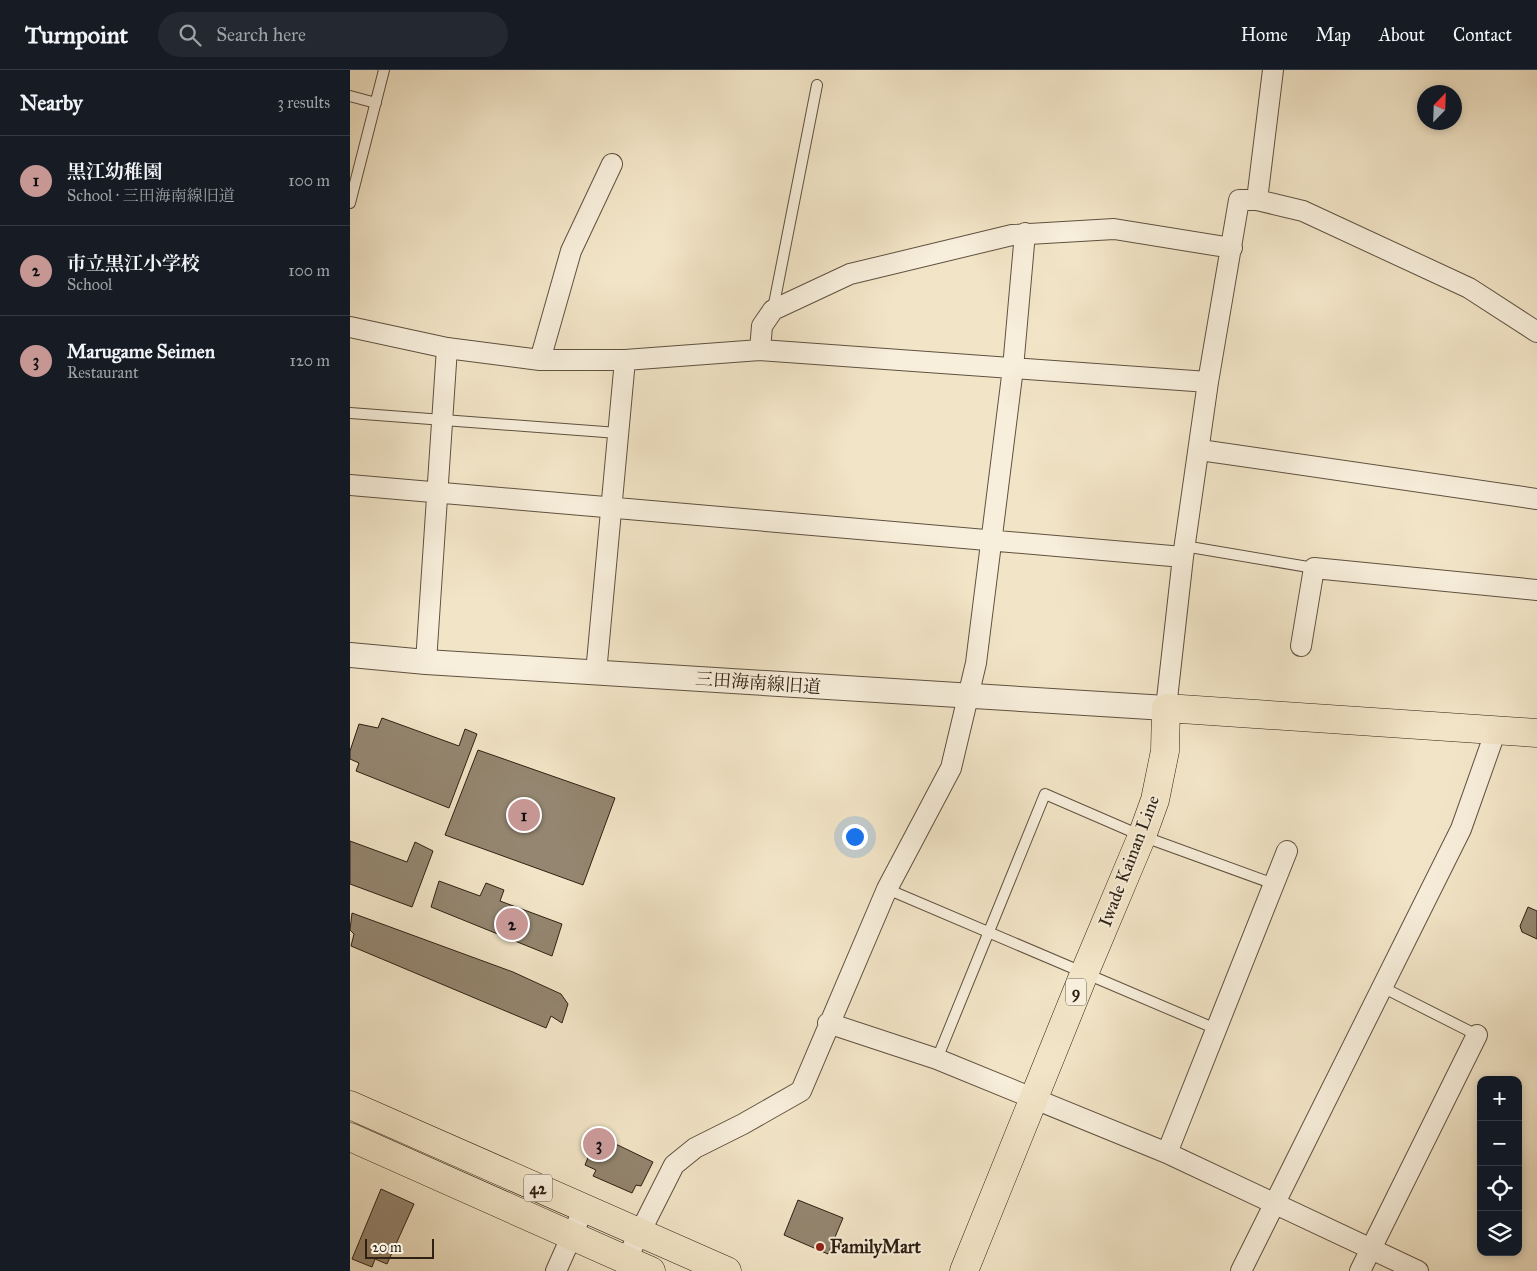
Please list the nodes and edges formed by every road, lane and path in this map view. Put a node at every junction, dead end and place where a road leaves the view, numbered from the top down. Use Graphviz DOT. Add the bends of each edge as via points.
graph roads {
  1 [pos="384,70"];
  2 [pos="1273,70"];
  3 [pos="817,85"];
  4 [pos="350,96"];
  5 [pos="376,103"];
  6 [pos="612,164"];
  7 [pos="1257,200"];
  8 [pos="350,203"];
  9 [pos="1025,233"];
  10 [pos="1232,248"];
  11 [pos="773,310"];
  12 [pos="350,327"];
  13 [pos="1537,332"];
  14 [pos="447,348"];
  15 [pos="760,350"];
  16 [pos="540,360"];
  17 [pos="625,360"];
  18 [pos="1013,368"];
  19 [pos="1208,382"];
  20 [pos="350,413"];
  21 [pos="442,420"];
  22 [pos="618,434"];
  23 [pos="1200,450"];
  24 [pos="350,485"];
  25 [pos="436,493"];
  26 [pos="1537,499"];
  27 [pos="611,508"];
  28 [pos="991,541"];
  29 [pos="1184,551"];
  30 [pos="1314,568"];
  31 [pos="1537,590"];
  32 [pos="1301,646"];
  33 [pos="350,655"];
  34 [pos="426,662"];
  35 [pos="596,673"];
  36 [pos="970,697"];
  37 [pos="1166,708"];
  38 [pos="1496,730"];
  39 [pos="1537,733"];
  40 [pos="1142,836"];
  41 [pos="1287,850"];
  42 [pos="1274,884"];
  43 [pos="887,889"];
  44 [pos="989,933"];
  45 [pos="1084,974"];
  46 [pos="1382,986"];
  47 [pos="828,1023"];
  48 [pos="1216,1029"];
  49 [pos="1477,1035"];
  50 [pos="937,1059"];
  51 [pos="1034,1099"];
  52 [pos="350,1105"];
  53 [pos="350,1137"];
  54 [pos="1167,1153"];
  55 [pos="1274,1202"];
  56 [pos="584,1208"];
  57 [pos="640,1232"];
  58 [pos="572,1236"];
  59 [pos="1371,1248"];
  60 [pos="626,1260"];
  61 [pos="556,1271"];
  62 [pos="651,1271"];
  63 [pos="727,1271"];
  64 [pos="964,1271"];
  65 [pos="1241,1271"];
  66 [pos="1360,1271"];
  67 [pos="1418,1271"];
  1 -- 5 [label="lane"];
  2 -- 7 [label="street"];
  3 -- 11 [label="lane"];
  4 -- 5 [label="lane"];
  5 -- 8 [label="lane"];
  6 -- 16 [label="street" via="571,251"];
  7 -- 10 [label="street" via="1239,200"];
  7 -- 13 [label="street" via="1303,211 1460,284"];
  9 -- 10 [label="street" via="1114,229"];
  9 -- 11 [label="street" via="850,274"];
  9 -- 18 [label="street"];
  10 -- 19 [label="street"];
  11 -- 15 [label="street" via="762,326"];
  12 -- 14 [label="street"];
  14 -- 16 [label="street"];
  14 -- 21 [label="street"];
  15 -- 17 [label="street"];
  15 -- 18 [label="street"];
  16 -- 17 [label="street"];
  17 -- 22 [label="street"];
  18 -- 19 [label="street"];
  18 -- 28 [label="street"];
  19 -- 23 [label="street"];
  20 -- 21 [label="lane"];
  21 -- 22 [label="lane"];
  21 -- 25 [label="street"];
  22 -- 27 [label="street"];
  23 -- 26 [label="street"];
  23 -- 29 [label="street"];
  24 -- 25 [label="street"];
  25 -- 27 [label="street"];
  25 -- 34 [label="street"];
  27 -- 28 [label="street"];
  27 -- 35 [label="street"];
  28 -- 29 [label="street"];
  28 -- 36 [label="street"];
  29 -- 30 [label="lane"];
  29 -- 37 [label="street"];
  30 -- 31 [label="street"];
  30 -- 32 [label="street"];
  33 -- 34 [label="street, 三田海南線旧道"];
  34 -- 35 [label="street, 三田海南線旧道"];
  35 -- 36 [label="street, 三田海南線旧道"];
  36 -- 37 [label="street, 三田海南線旧道"];
  36 -- 43 [label="street" via="951,768"];
  37 -- 38 [label="main road"];
  37 -- 40 [label="main road, Iwade Kainan Line / 9" via="1165,751 1155,800"];
  38 -- 39 [label="main road"];
  38 -- 46 [label="street" via="1461,829"];
  40 -- 42 [label="lane"];
  40 -- 44 [label="lane" via="1045,794"];
  40 -- 45 [label="main road, Iwade Kainan Line / 9"];
  41 -- 42 [label="street"];
  42 -- 48 [label="street"];
  43 -- 44 [label="lane"];
  43 -- 47 [label="street"];
  44 -- 45 [label="lane"];
  44 -- 50 [label="lane"];
  45 -- 48 [label="lane"];
  45 -- 51 [label="main road, Iwade Kainan Line / 9"];
  46 -- 49 [label="lane"];
  46 -- 55 [label="street"];
  47 -- 50 [label="street"];
  47 -- 57 [label="street" via="801,1091 695,1148 674,1165"];
  48 -- 54 [label="street"];
  49 -- 59 [label="street"];
  50 -- 51 [label="street"];
  51 -- 54 [label="street"];
  51 -- 64 [label="main road, Iwade Kainan Line / 9"];
  52 -- 56 [label="main road, 42"];
  53 -- 58 [label="main road, 42"];
  54 -- 55 [label="street"];
  55 -- 59 [label="street"];
  55 -- 65 [label="street"];
  56 -- 57 [label="main road, 42"];
  56 -- 58 [label="street"];
  57 -- 60 [label="street"];
  57 -- 63 [label="main road, 42"];
  58 -- 60 [label="main road, 42"];
  58 -- 61 [label="street"];
  59 -- 66 [label="street"];
  59 -- 67 [label="street"];
  60 -- 62 [label="main road, 42"];
}
